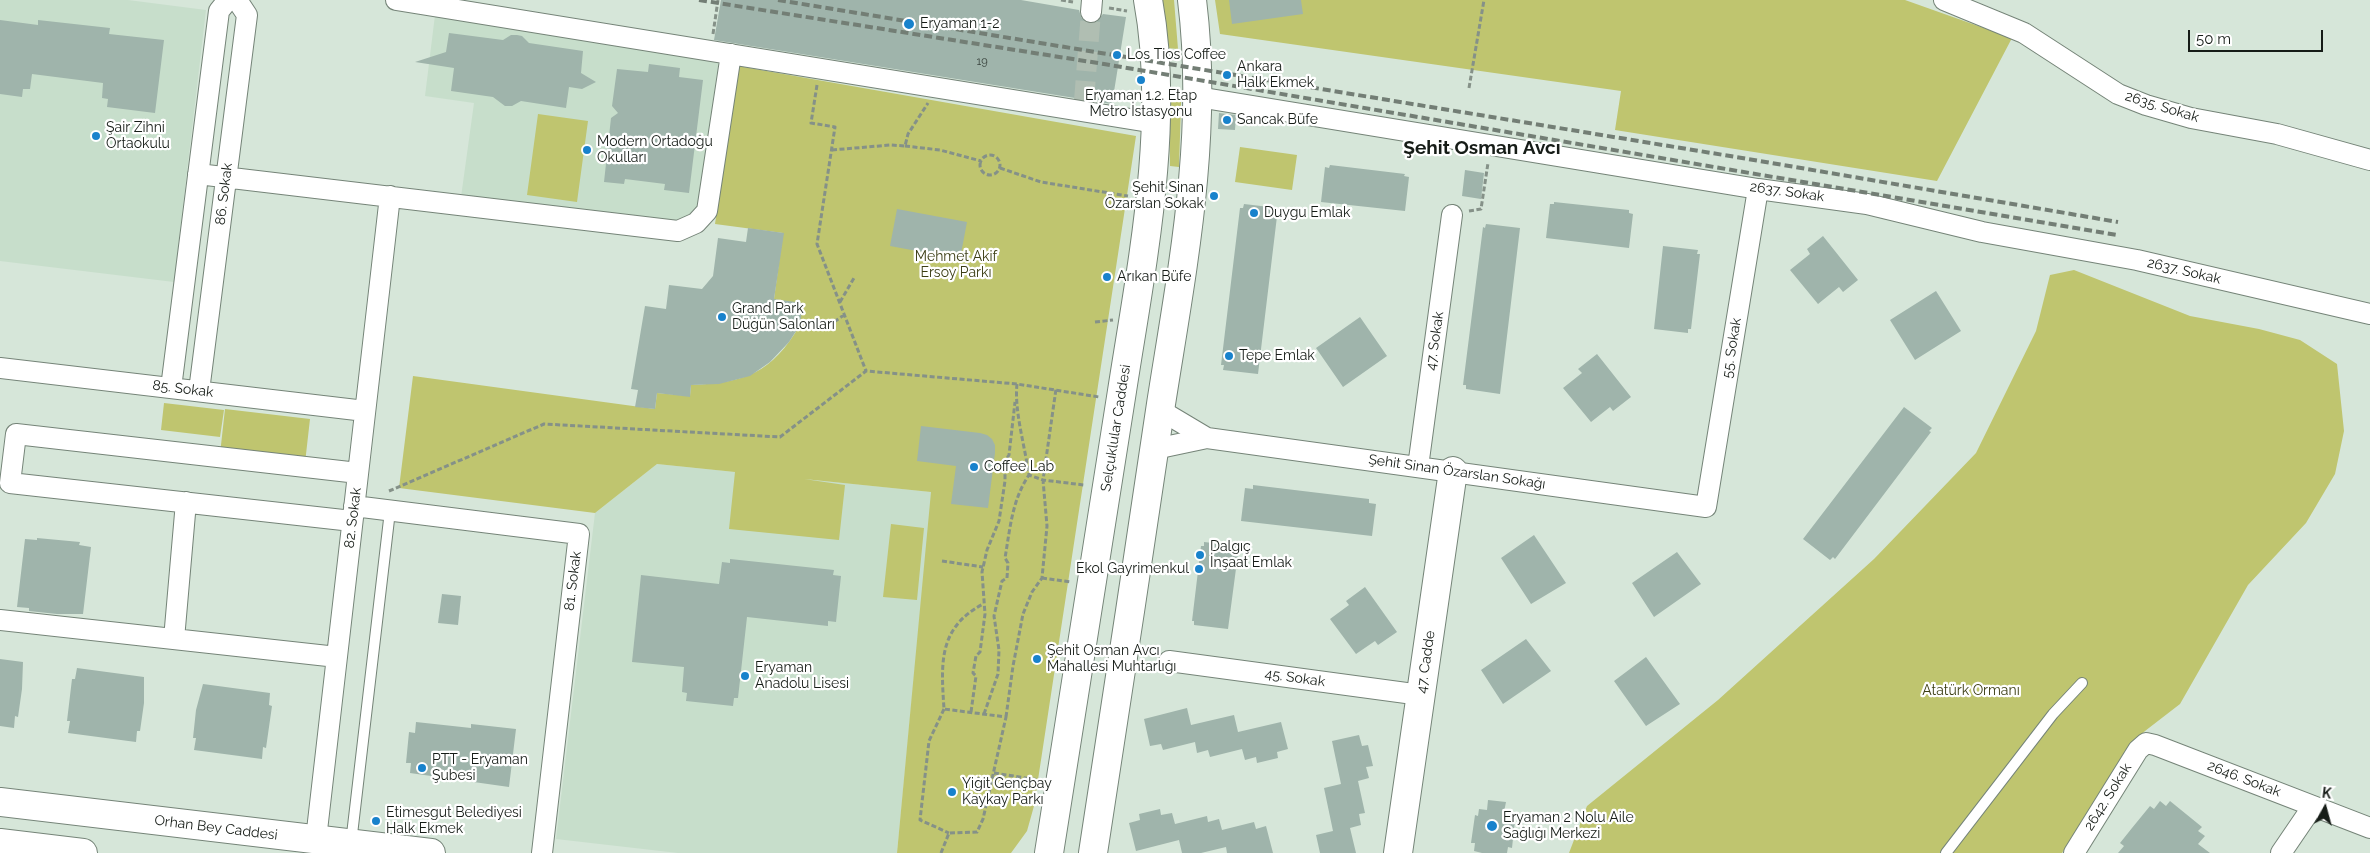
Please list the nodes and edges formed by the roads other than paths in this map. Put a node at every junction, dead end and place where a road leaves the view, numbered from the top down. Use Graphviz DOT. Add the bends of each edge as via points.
graph roads {
  1 [pos="228,0"];
  2 [pos="237,0"];
  3 [pos="396,0"];
  4 [pos="1148,0"];
  5 [pos="1192,0"];
  6 [pos="1944,0"];
  7 [pos="730,54"];
  8 [pos="1198,97"];
  9 [pos="1155,123"];
  10 [pos="2370,160"];
  11 [pos="198,174"];
  12 [pos="226,177"];
  13 [pos="1758,189"];
  14 [pos="390,196"];
  15 [pos="1452,215"];
  16 [pos="2370,314"];
  17 [pos="0,368"];
  18 [pos="171,388"];
  19 [pos="199,391"];
  20 [pos="1120,404"];
  21 [pos="1160,410"];
  22 [pos="365,411"];
  23 [pos="1207,438"];
  24 [pos="1113,443"];
  25 [pos="1155,449"];
  26 [pos="1418,467"];
  27 [pos="1454,471"];
  28 [pos="358,473"];
  29 [pos="5,490"];
  30 [pos="186,502"];
  31 [pos="1706,506"];
  32 [pos="390,511"];
  33 [pos="353,513"];
  34 [pos="0,620"];
  35 [pos="174,639"];
  36 [pos="337,657"];
  37 [pos="1169,661"];
  38 [pos="2082,683"];
  39 [pos="1421,695"];
  40 [pos="2146,743"];
  41 [pos="0,802"];
  42 [pos="2313,806"];
  43 [pos="2370,828"];
  44 [pos="316,839"];
  45 [pos="0,843"];
  46 [pos="350,844"];
  47 [pos="1045,846"];
  48 [pos="83,853"];
  49 [pos="431,853"];
  50 [pos="542,853"];
  51 [pos="1093,853"];
  52 [pos="1398,853"];
  53 [pos="1946,853"];
  54 [pos="2074,853"];
  55 [pos="2281,853"];
  1 -- 11 [label="street, 86. Sokak" via="219,11"];
  2 -- 12 [label="street, 86. Sokak" via="247,15"];
  3 -- 7 [label="street"];
  4 -- 9 [label="main road, Selçuklular Caddesi" via="1153,25"];
  5 -- 8 [label="main road"];
  6 -- 10 [label="street, 2635. Sokak" via="2019,30 2118,94 2146,105 2191,118 2277,134"];
  7 -- 9 [label="street" via="936,87 1084,106"];
  7 -- 14 [label="street" via="707,211 696,223 678,231"];
  8 -- 13 [label="street, 2637. Sokak"];
  8 -- 21 [label="main road" via="1192,206"];
  9 -- 20 [label="main road, Selçuklular Caddesi" via="1142,261"];
  11 -- 12 [label="street"];
  11 -- 18 [label="street, 86. Sokak"];
  12 -- 14 [label="street"];
  12 -- 19 [label="street, 86. Sokak"];
  13 -- 16 [label="street, 2637. Sokak" via="1867,204 1982,232 2137,260"];
  13 -- 31 [label="street, 55. Sokak"];
  14 -- 22 [label="street, 82. Sokak"];
  15 -- 26 [label="street, 47. Sokak"];
  17 -- 18 [label="street, 85. Sokak"];
  18 -- 19 [label="street, 85. Sokak"];
  19 -- 22 [label="street, 85. Sokak"];
  20 -- 21 [label="main road"];
  20 -- 24 [label="main road, Selçuklular Caddesi"];
  21 -- 23 [label="street"];
  21 -- 25 [label="main road"];
  22 -- 28 [label="street, 82. Sokak"];
  23 -- 25 [label="street"];
  23 -- 26 [label="street, Şehit Sinan Özarslan Sokağı"];
  24 -- 25 [label="main road"];
  24 -- 47 [label="main road, Selçuklular Caddesi" via="1060,783"];
  25 -- 51 [label="main road"];
  26 -- 27 [label="street, Şehit Sinan Özarslan Sokağı"];
  27 -- 31 [label="street, Şehit Sinan Özarslan Sokağı"];
  27 -- 39 [label="main road, 47. Cadde"];
  28 -- 29 [label="street" via="16,434"];
  28 -- 33 [label="street, 82. Sokak"];
  29 -- 30 [label="street, 81. Sokak"];
  30 -- 33 [label="street, 81. Sokak"];
  30 -- 35 [label="street"];
  32 -- 33 [label="street, 81. Sokak"];
  32 -- 46 [label="lane"];
  32 -- 50 [label="street, 81. Sokak" via="579,534"];
  33 -- 36 [label="street, 82. Sokak"];
  34 -- 35 [label="street"];
  35 -- 36 [label="street"];
  36 -- 44 [label="street, 82. Sokak"];
  37 -- 39 [label="street, 45. Sokak"];
  38 -- 53 [label="lane" via="2053,714"];
  39 -- 52 [label="main road, 47. Cadde"];
  40 -- 42 [label="street, 2646. Sokak"];
  40 -- 54 [label="street, 2642. Sokak" via="2138,750"];
  41 -- 44 [label="main road, Orhan Bey Caddesi"];
  42 -- 43 [label="street, 2646. Sokak"];
  42 -- 55 [label="street"];
  44 -- 46 [label="main road, Orhan Bey Caddesi"];
  45 -- 48 [label="main road"];
  46 -- 49 [label="main road, Orhan Bey Caddesi"];
}
